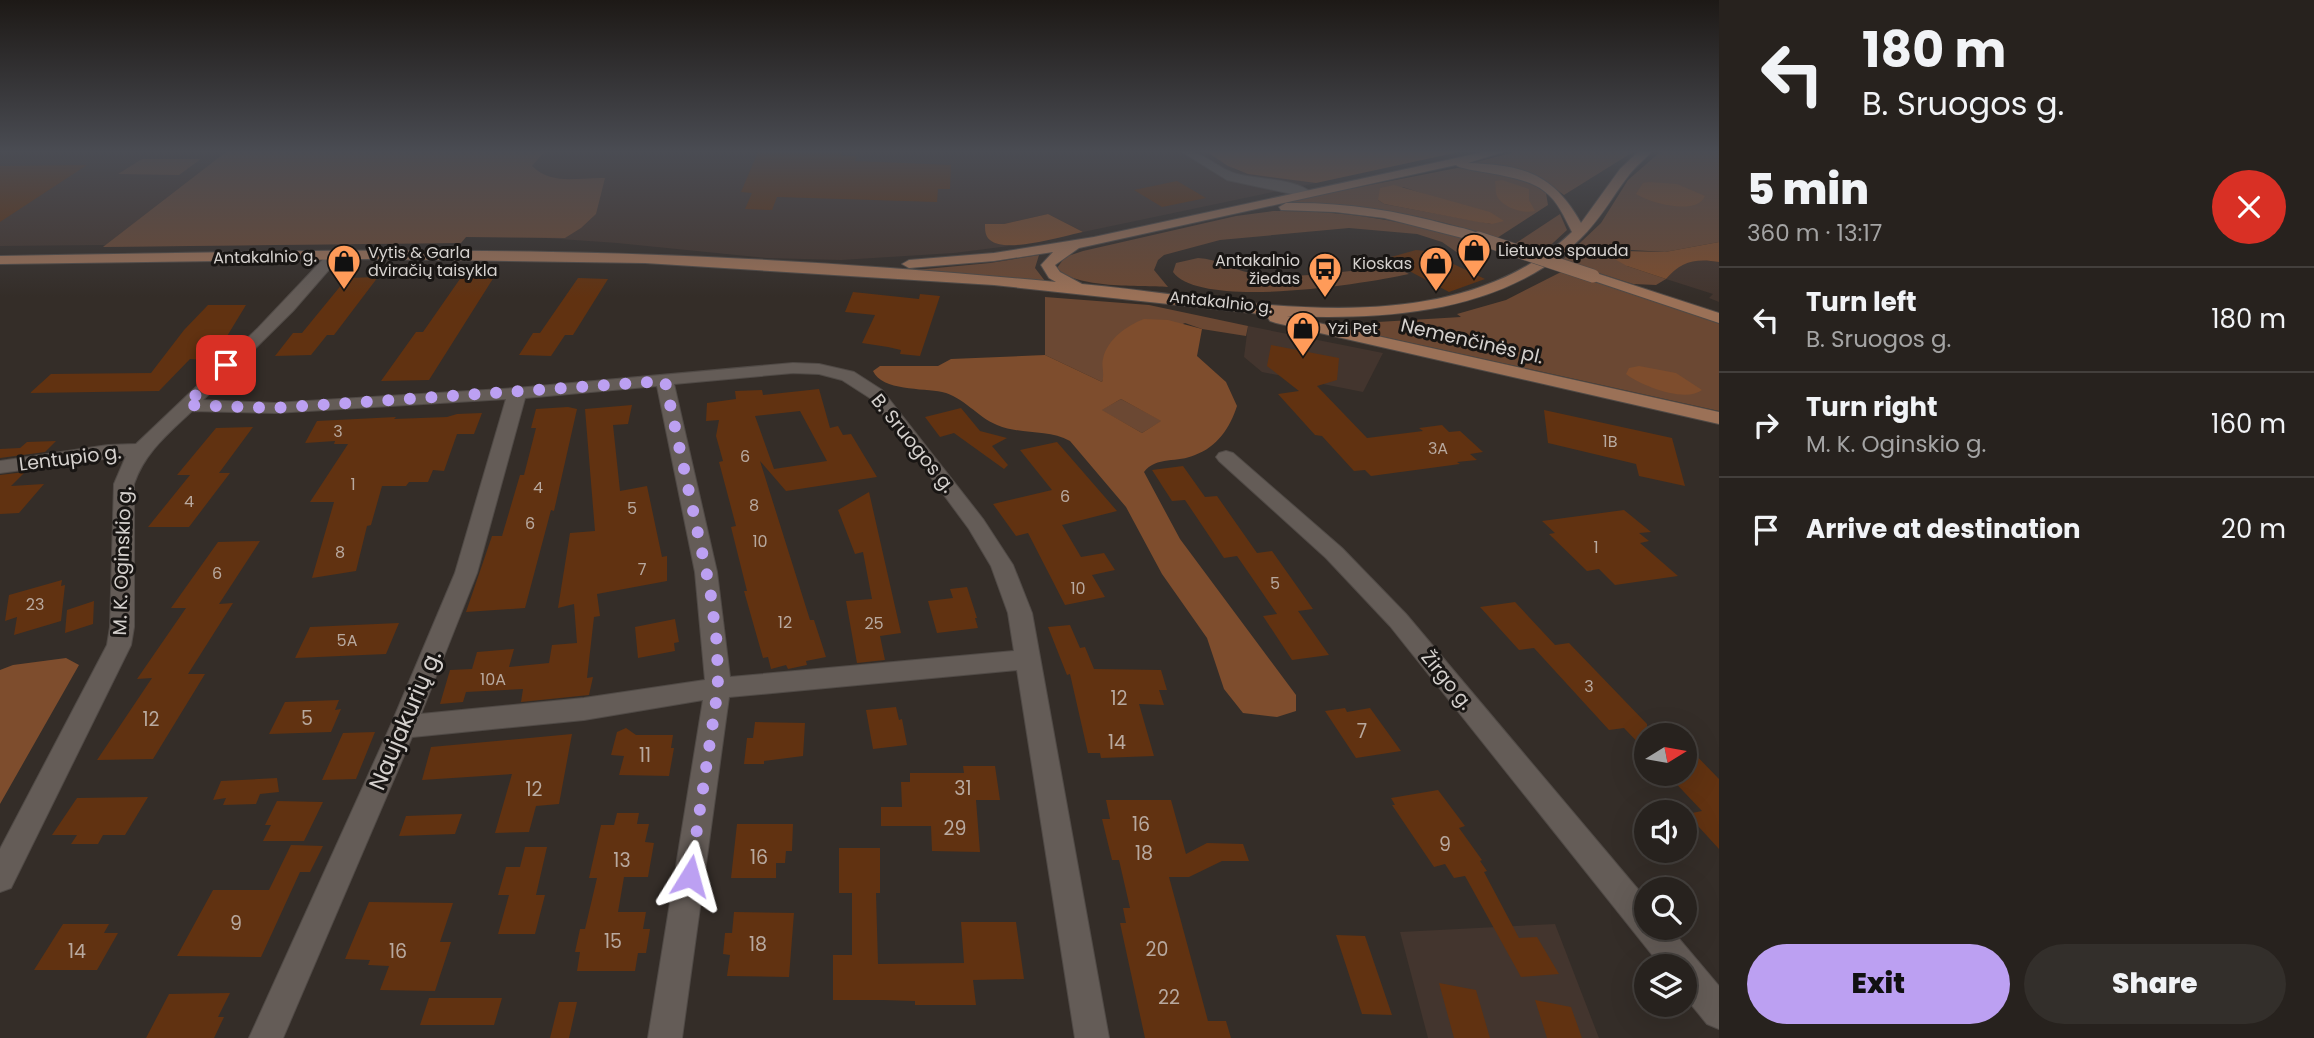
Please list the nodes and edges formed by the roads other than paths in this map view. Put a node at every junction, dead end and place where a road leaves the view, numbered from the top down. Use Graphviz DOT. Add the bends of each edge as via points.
graph roads {
  1 [pos="1274,200"];
  2 [pos="1561,200"];
  3 [pos="1606,200"];
  4 [pos="1228,211"];
  5 [pos="1579,232"];
  6 [pos="1094,241"];
  7 [pos="333,257"];
  8 [pos="0,260"];
  9 [pos="739,263"];
  10 [pos="1092,290"];
  11 [pos="1216,305"];
  12 [pos="1719,318"];
  13 [pos="665,381"];
  14 [pos="517,393"];
  15 [pos="186,405"];
  16 [pos="1719,418"];
  17 [pos="141,450"];
  18 [pos="1226,457"];
  19 [pos="0,467"];
  20 [pos="1030,659"];
  21 [pos="718,688"];
  22 [pos="403,727"];
  23 [pos="0,878"];
  24 [pos="1634,909"];
  25 [pos="1660,940"];
  26 [pos="1671,954"];
  27 [pos="1697,986"];
  28 [pos="1719,1013"];
  29 [pos="266,1038"];
  30 [pos="666,1038"];
  31 [pos="1092,1038"];
  1 -- 4 [label="main road, Antakalnio g."];
  2 -- 5 [label="main road"];
  3 -- 5 [label="main road, Antakalnio g."];
  4 -- 6 [label="main road, Antakalnio g."];
  4 -- 12 [label="main road, bridge" via="1291,206 1357,210 1429,223"];
  5 -- 11 [label="main road, Antakalnio g." via="1557,252 1503,282 1428,305 1348,311"];
  6 -- 9 [label="main road, Antakalnio g." via="953,261"];
  6 -- 10 [label="main road" via="1060,254 1048,265 1060,279"];
  7 -- 8 [label="main road, Antakalnio g."];
  7 -- 9 [label="main road, Antakalnio g." via="569,256"];
  7 -- 15 [label="street, M. K. Oginskio g."];
  9 -- 10 [label="main road, Antakalnio g."];
  10 -- 11 [label="main road, Antakalnio g."];
  11 -- 16 [label="main road, Nemenčinės pl."];
  13 -- 14 [label="street, B. Sruogos g."];
  13 -- 20 [label="street, B. Sruogos g." via="793,368 835,371 876,394 1002,565 1020,613"];
  13 -- 21 [label="street" via="710,589"];
  14 -- 15 [label="street, B. Sruogos g." via="275,408"];
  14 -- 22 [label="street, Naujakurių g." via="466,573"];
  15 -- 17 [label="street, M. K. Oginskio g."];
  17 -- 19 [label="street, Lentupio g."];
  17 -- 23 [label="street, M. K. Oginskio g." via="124,484 119,645"];
  18 -- 24 [label="street, Žirgo g." via="1334,553 1398,620"];
  20 -- 21 [label="street"];
  20 -- 31 [label="street, B. Sruogos g."];
  21 -- 22 [label="street" via="584,709"];
  21 -- 30 [label="street"];
  22 -- 29 [label="street, Naujakurių g."];
  25 -- 26 [label="street, Žirgo g."];
  27 -- 28 [label="street"];
}
